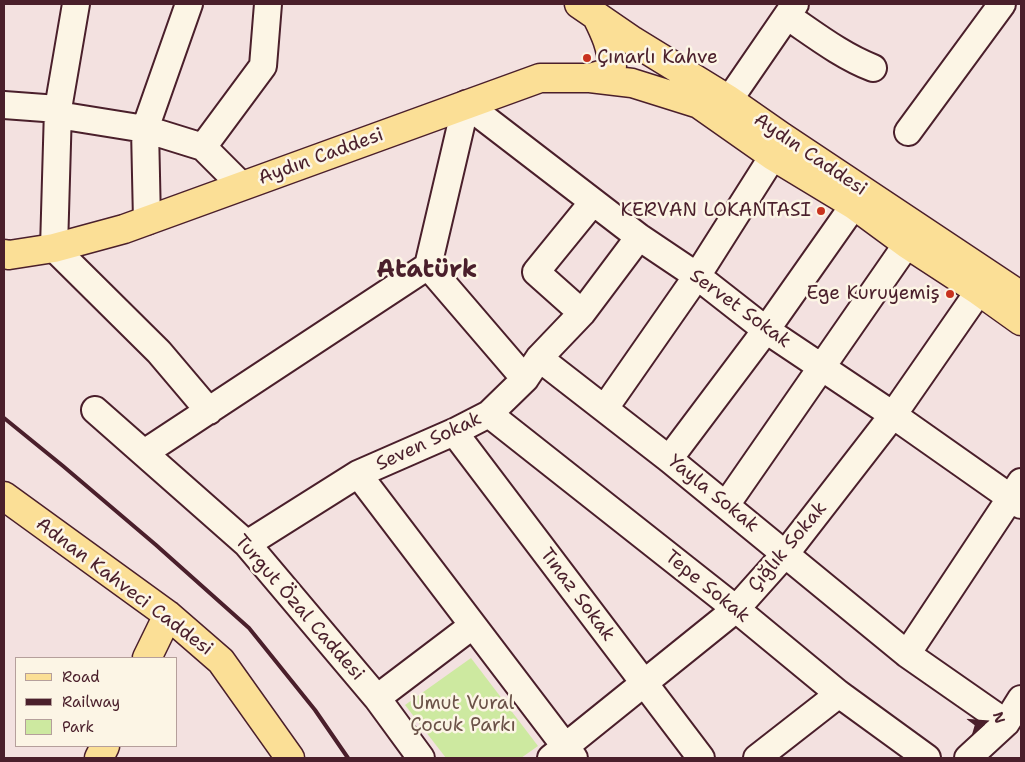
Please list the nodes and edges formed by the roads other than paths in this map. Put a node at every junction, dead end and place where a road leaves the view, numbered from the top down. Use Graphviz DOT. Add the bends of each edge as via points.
graph roads {
  1 [pos="76,4"];
  2 [pos="189,4"];
  3 [pos="268,4"];
  4 [pos="1002,4"];
  5 [pos="792,7"];
  6 [pos="588,10"];
  7 [pos="873,68"];
  8 [pos="590,78"];
  9 [pos="729,100"];
  10 [pos="466,104"];
  11 [pos="4,105"];
  12 [pos="58,112"];
  13 [pos="145,128"];
  14 [pos="908,132"];
  15 [pos="203,147"];
  16 [pos="773,156"];
  17 [pos="242,186"];
  18 [pos="594,202"];
  19 [pos="854,205"];
  20 [pos="147,221"];
  21 [pos="639,237"];
  22 [pos="907,244"];
  23 [pos="54,248"];
  24 [pos="4,254"];
  25 [pos="428,266"];
  26 [pos="697,276"];
  27 [pos="979,292"];
  28 [pos="1021,296"];
  29 [pos="582,313"];
  30 [pos="1021,321"];
  31 [pos="766,330"];
  32 [pos="539,358"];
  33 [pos="823,367"];
  34 [pos="525,379"];
  35 [pos="605,408"];
  36 [pos="95,410"];
  37 [pos="209,411"];
  38 [pos="489,414"];
  39 [pos="893,415"];
  40 [pos="454,432"];
  41 [pos="144,453"];
  42 [pos="669,459"];
  43 [pos="358,474"];
  44 [pos="1018,495"];
  45 [pos="4,496"];
  46 [pos="726,505"];
  47 [pos="247,544"];
  48 [pos="786,553"];
  49 [pos="736,609"];
  50 [pos="168,616"];
  51 [pos="472,626"];
  52 [pos="907,654"];
  53 [pos="148,657"];
  54 [pos="644,683"];
  55 [pos="839,694"];
  56 [pos="377,698"];
  57 [pos="1016,713"];
  58 [pos="564,755"];
  59 [pos="290,758"];
  60 [pos="421,758"];
  61 [pos="701,758"];
  62 [pos="757,758"];
  63 [pos="927,758"];
  64 [pos="968,758"];
  1 -- 12 [label="street"];
  2 -- 13 [label="street"];
  3 -- 15 [label="street" via="263,66"];
  4 -- 14 [label="street"];
  5 -- 7 [label="street" via="832,47"];
  5 -- 9 [label="street"];
  6 -- 8 [label="main road, Aydın Caddesi" via="612,55 612,66 604,74"];
  6 -- 9 [label="main road, Aydın Caddesi"];
  8 -- 10 [label="main road, Aydın Caddesi" via="540,78"];
  8 -- 16 [label="main road, Aydın Caddesi" via="632,83 699,104"];
  9 -- 28 [label="main road, Aydın Caddesi"];
  10 -- 17 [label="main road, Aydın Caddesi"];
  10 -- 18 [label="street, Servet Sokak"];
  10 -- 25 [label="street"];
  11 -- 12 [label="street"];
  12 -- 13 [label="street"];
  12 -- 23 [label="street"];
  13 -- 15 [label="street"];
  13 -- 20 [label="street"];
  15 -- 17 [label="street"];
  16 -- 19 [label="main road, Aydın Caddesi"];
  16 -- 26 [label="street"];
  17 -- 20 [label="main road, Aydın Caddesi"];
  18 -- 21 [label="street, Servet Sokak"];
  18 -- 29 [label="street" via="536,272"];
  19 -- 22 [label="main road, Aydın Caddesi"];
  19 -- 31 [label="street"];
  20 -- 23 [label="main road, Aydın Caddesi"];
  21 -- 26 [label="street, Servet Sokak"];
  21 -- 29 [label="street, Seven Sokak"];
  22 -- 27 [label="main road, Aydın Caddesi"];
  22 -- 33 [label="street"];
  23 -- 24 [label="main road, Aydın Caddesi"];
  23 -- 37 [label="street" via="159,352"];
  25 -- 34 [label="street"];
  25 -- 37 [label="street"];
  26 -- 31 [label="street, Servet Sokak"];
  26 -- 35 [label="street"];
  27 -- 30 [label="main road, Aydın Caddesi"];
  27 -- 39 [label="street, Çığlık Sokak"];
  29 -- 32 [label="street, Seven Sokak"];
  31 -- 33 [label="street, Servet Sokak"];
  31 -- 42 [label="street"];
  32 -- 34 [label="street, Seven Sokak"];
  32 -- 35 [label="street, Yayla Sokak"];
  33 -- 39 [label="street, Servet Sokak"];
  33 -- 46 [label="street"];
  34 -- 38 [label="street, Seven Sokak"];
  35 -- 42 [label="street, Yayla Sokak"];
  36 -- 41 [label="street, Turgut Özal Caddesi"];
  37 -- 41 [label="street"];
  38 -- 40 [label="street, Seven Sokak"];
  38 -- 49 [label="street, Tepe Sokak"];
  39 -- 44 [label="street, Servet Sokak"];
  39 -- 48 [label="street, Çığlık Sokak"];
  40 -- 43 [label="street, Seven Sokak"];
  40 -- 54 [label="street, Tınaz Sokak"];
  41 -- 47 [label="street, Turgut Özal Caddesi"];
  42 -- 46 [label="street, Yayla Sokak"];
  43 -- 47 [label="street, Seven Sokak"];
  43 -- 51 [label="street"];
  44 -- 52 [label="street"];
  45 -- 50 [label="main road, Adnan Kahveci Caddesi"];
  46 -- 48 [label="street, Yayla Sokak"];
  47 -- 56 [label="street, Turgut Özal Caddesi"];
  48 -- 49 [label="street, Çığlık Sokak"];
  48 -- 52 [label="street, Yayla Sokak"];
  49 -- 54 [label="street, Çığlık Sokak"];
  49 -- 55 [label="street, Tepe Sokak"];
  50 -- 53 [label="main road"];
  50 -- 59 [label="main road, Adnan Kahveci Caddesi" via="221,661"];
  51 -- 56 [label="street"];
  51 -- 58 [label="street"];
  52 -- 57 [label="street, Yayla Sokak"];
  54 -- 58 [label="street, Çığlık Sokak"];
  54 -- 61 [label="street, Tınaz Sokak"];
  55 -- 62 [label="street"];
  55 -- 63 [label="street, Tepe Sokak"];
  56 -- 60 [label="street, Turgut Özal Caddesi"];
  57 -- 64 [label="street"];
}
